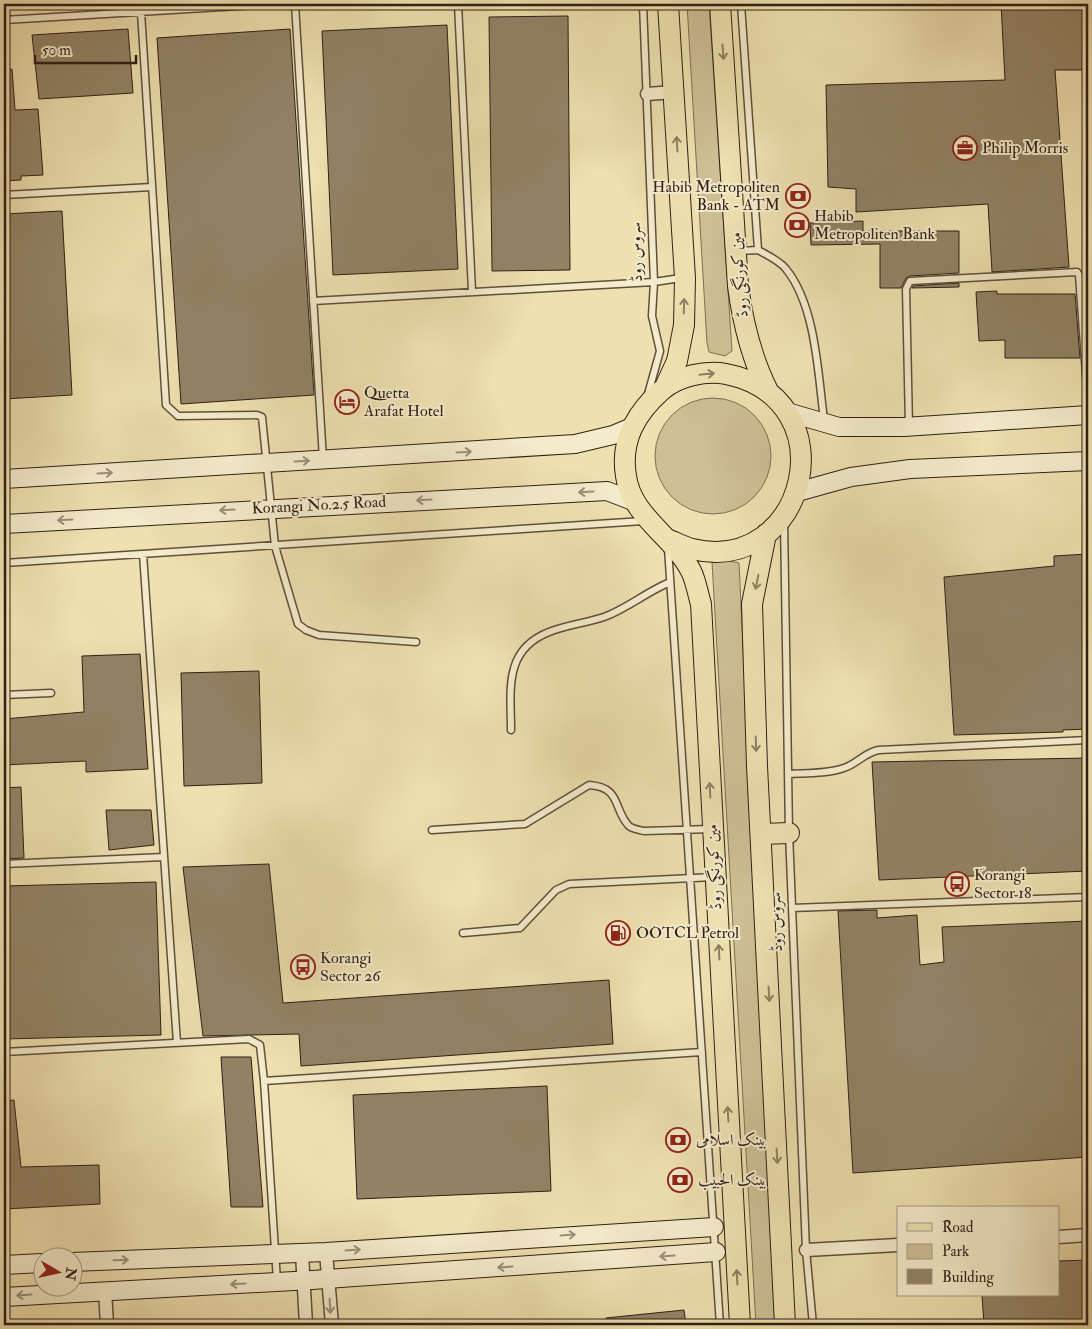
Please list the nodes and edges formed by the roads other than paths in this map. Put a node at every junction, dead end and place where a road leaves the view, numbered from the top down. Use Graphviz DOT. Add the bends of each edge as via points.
graph roads {
  1 [pos="271,4"];
  2 [pos="295,4"];
  3 [pos="458,4"];
  4 [pos="643,4"];
  5 [pos="668,4"];
  6 [pos="720,4"];
  7 [pos="741,4"];
  8 [pos="141,12"];
  9 [pos="4,20"];
  10 [pos="674,92"];
  11 [pos="647,94"];
  12 [pos="152,187"];
  13 [pos="4,195"];
  14 [pos="758,250"];
  15 [pos="736,252"];
  16 [pos="685,278"];
  17 [pos="654,282"];
  18 [pos="472,291"];
  19 [pos="313,302"];
  20 [pos="665,387"];
  21 [pos="768,391"];
  22 [pos="1088,403"];
  23 [pos="645,405"];
  24 [pos="787,412"];
  25 [pos="1088,415"];
  26 [pos="824,423"];
  27 [pos="632,427"];
  28 [pos="909,427"];
  29 [pos="323,460"];
  30 [pos="1088,462"];
  31 [pos="268,463"];
  32 [pos="4,478"];
  33 [pos="798,492"];
  34 [pos="633,501"];
  35 [pos="272,508"];
  36 [pos="784,516"];
  37 [pos="650,520"];
  38 [pos="4,524"];
  39 [pos="766,534"];
  40 [pos="667,539"];
  41 [pos="276,546"];
  42 [pos="143,554"];
  43 [pos="4,563"];
  44 [pos="668,583"];
  45 [pos="416,642"];
  46 [pos="51,692"];
  47 [pos="4,695"];
  48 [pos="511,730"];
  49 [pos="1088,740"];
  50 [pos="788,774"];
  51 [pos="712,829"];
  52 [pos="432,830"];
  53 [pos="688,830"];
  54 [pos="789,833"];
  55 [pos="762,834"];
  56 [pos="164,858"];
  57 [pos="4,864"];
  58 [pos="715,877"];
  59 [pos="690,878"];
  60 [pos="1088,897"];
  61 [pos="792,908"];
  62 [pos="463,933"];
  63 [pos="177,1043"];
  64 [pos="4,1052"];
  65 [pos="702,1052"];
  66 [pos="264,1080"];
  67 [pos="714,1226"];
  68 [pos="1088,1235"];
  69 [pos="1060,1237"];
  70 [pos="897,1245"];
  71 [pos="806,1250"];
  72 [pos="326,1252"];
  73 [pos="716,1252"];
  74 [pos="302,1253"];
  75 [pos="274,1254"];
  76 [pos="82,1262"];
  77 [pos="32,1264"];
  78 [pos="4,1265"];
  79 [pos="329,1279"];
  80 [pos="304,1281"];
  81 [pos="277,1282"];
  82 [pos="105,1290"];
  83 [pos="4,1297"];
  84 [pos="107,1325"];
  85 [pos="306,1325"];
  86 [pos="332,1325"];
  87 [pos="720,1325"];
  88 [pos="740,1325"];
  89 [pos="785,1325"];
  90 [pos="813,1325"];
  1 -- 8 [label="lane"];
  2 -- 19 [label="lane"];
  3 -- 18 [label="lane"];
  4 -- 11 [label="lane, سروس روڈ"];
  5 -- 10 [label="main road"];
  6 -- 15 [label="main road, مین کورنگی روڈ, one-way"];
  7 -- 14 [label="lane"];
  8 -- 9 [label="lane"];
  8 -- 12 [label="lane"];
  10 -- 11 [label="street"];
  16 -- 10 [label="main road, one-way"];
  11 -- 17 [label="lane, سروس روڈ"];
  12 -- 13 [label="lane"];
  12 -- 31 [label="lane" via="166,405 178,416 257,415 262,418"];
  14 -- 15 [label="lane"];
  14 -- 26 [label="lane" via="785,267 801,294 810,327"];
  15 -- 21 [label="main road, مین کورنگی روڈ" via="744,327"];
  16 -- 17 [label="lane"];
  20 -- 16 [label="main road, one-way" via="677,361 684,325"];
  17 -- 18 [label="lane"];
  17 -- 23 [label="lane, سروس روڈ" via="652,316 660,351"];
  18 -- 19 [label="lane"];
  19 -- 29 [label="lane"];
  20 -- 21 [label="main road, one-way" via="690,376 718,373 744,378"];
  20 -- 23 [label="main road"];
  21 -- 24 [label="main road"];
  22 -- 28 [label="lane" via="1077,272 910,281 906,289"];
  23 -- 27 [label="main road"];
  24 -- 26 [label="street"];
  24 -- 33 [label="main road" via="799,437 802,464"];
  25 -- 28 [label="street"];
  26 -- 28 [label="street" via="840,427"];
  29 -- 27 [label="street, one-way" via="575,444"];
  27 -- 34 [label="main road" via="625,460"];
  31 -- 29 [label="street, one-way"];
  30 -- 33 [label="street" via="910,469 851,477"];
  32 -- 31 [label="street, one-way"];
  31 -- 35 [label="lane"];
  33 -- 36 [label="main road"];
  34 -- 35 [label="street, Korangi No.2.5 Road, one-way" via="607,491"];
  34 -- 37 [label="main road"];
  35 -- 38 [label="street, Korangi No.2.5 Road, one-way"];
  35 -- 41 [label="lane"];
  36 -- 39 [label="main road"];
  36 -- 50 [label="lane, سروس روڈ"];
  37 -- 40 [label="main road"];
  37 -- 41 [label="lane"];
  39 -- 40 [label="main road" via="743,546 717,552 691,549"];
  39 -- 55 [label="main road, one-way" via="752,604"];
  40 -- 44 [label="lane"];
  51 -- 40 [label="main road, مین کورنگی روڈ, one-way" via="701,604 692,572"];
  41 -- 42 [label="lane"];
  41 -- 45 [label="lane" via="293,612 298,624 306,630 319,635"];
  42 -- 43 [label="lane"];
  42 -- 56 [label="lane"];
  44 -- 48 [label="lane" via="646,592 618,612 548,632 529,644 517,656 512,676"];
  44 -- 53 [label="lane"];
  46 -- 47 [label="lane"];
  49 -- 50 [label="lane" via="879,750 845,768"];
  50 -- 54 [label="lane, سروس روڈ"];
  51 -- 53 [label="lane"];
  51 -- 58 [label="main road, مین کورنگی روڈ"];
  52 -- 53 [label="lane" via="525,824 589,785 610,792 629,826 644,831"];
  53 -- 59 [label="lane"];
  54 -- 55 [label="main road"];
  54 -- 61 [label="lane, سروس روڈ"];
  55 -- 89 [label="main road, one-way"];
  56 -- 57 [label="lane"];
  56 -- 63 [label="lane"];
  58 -- 59 [label="lane"];
  88 -- 58 [label="main road, مین کورنگی روڈ, one-way"];
  59 -- 62 [label="lane" via="569,884 556,890 520,928"];
  59 -- 65 [label="lane"];
  60 -- 61 [label="lane"];
  61 -- 71 [label="lane, سروس روڈ"];
  63 -- 64 [label="lane"];
  63 -- 66 [label="lane" via="256,1041 260,1045"];
  65 -- 66 [label="lane"];
  65 -- 67 [label="lane"];
  66 -- 75 [label="lane"];
  72 -- 67 [label="street, one-way"];
  67 -- 73 [label="lane"];
  68 -- 69 [label="street"];
  70 -- 71 [label="street"];
  71 -- 90 [label="lane, سروس روڈ"];
  72 -- 74 [label="street"];
  72 -- 79 [label="street"];
  73 -- 79 [label="street, one-way"];
  73 -- 87 [label="lane"];
  74 -- 75 [label="street"];
  74 -- 80 [label="street"];
  76 -- 75 [label="street, one-way"];
  75 -- 81 [label="lane"];
  77 -- 78 [label="street"];
  79 -- 80 [label="street"];
  79 -- 86 [label="street, one-way"];
  80 -- 81 [label="street"];
  80 -- 85 [label="street"];
  81 -- 82 [label="street, one-way"];
  82 -- 83 [label="street, one-way"];
  82 -- 84 [label="street"];
}
